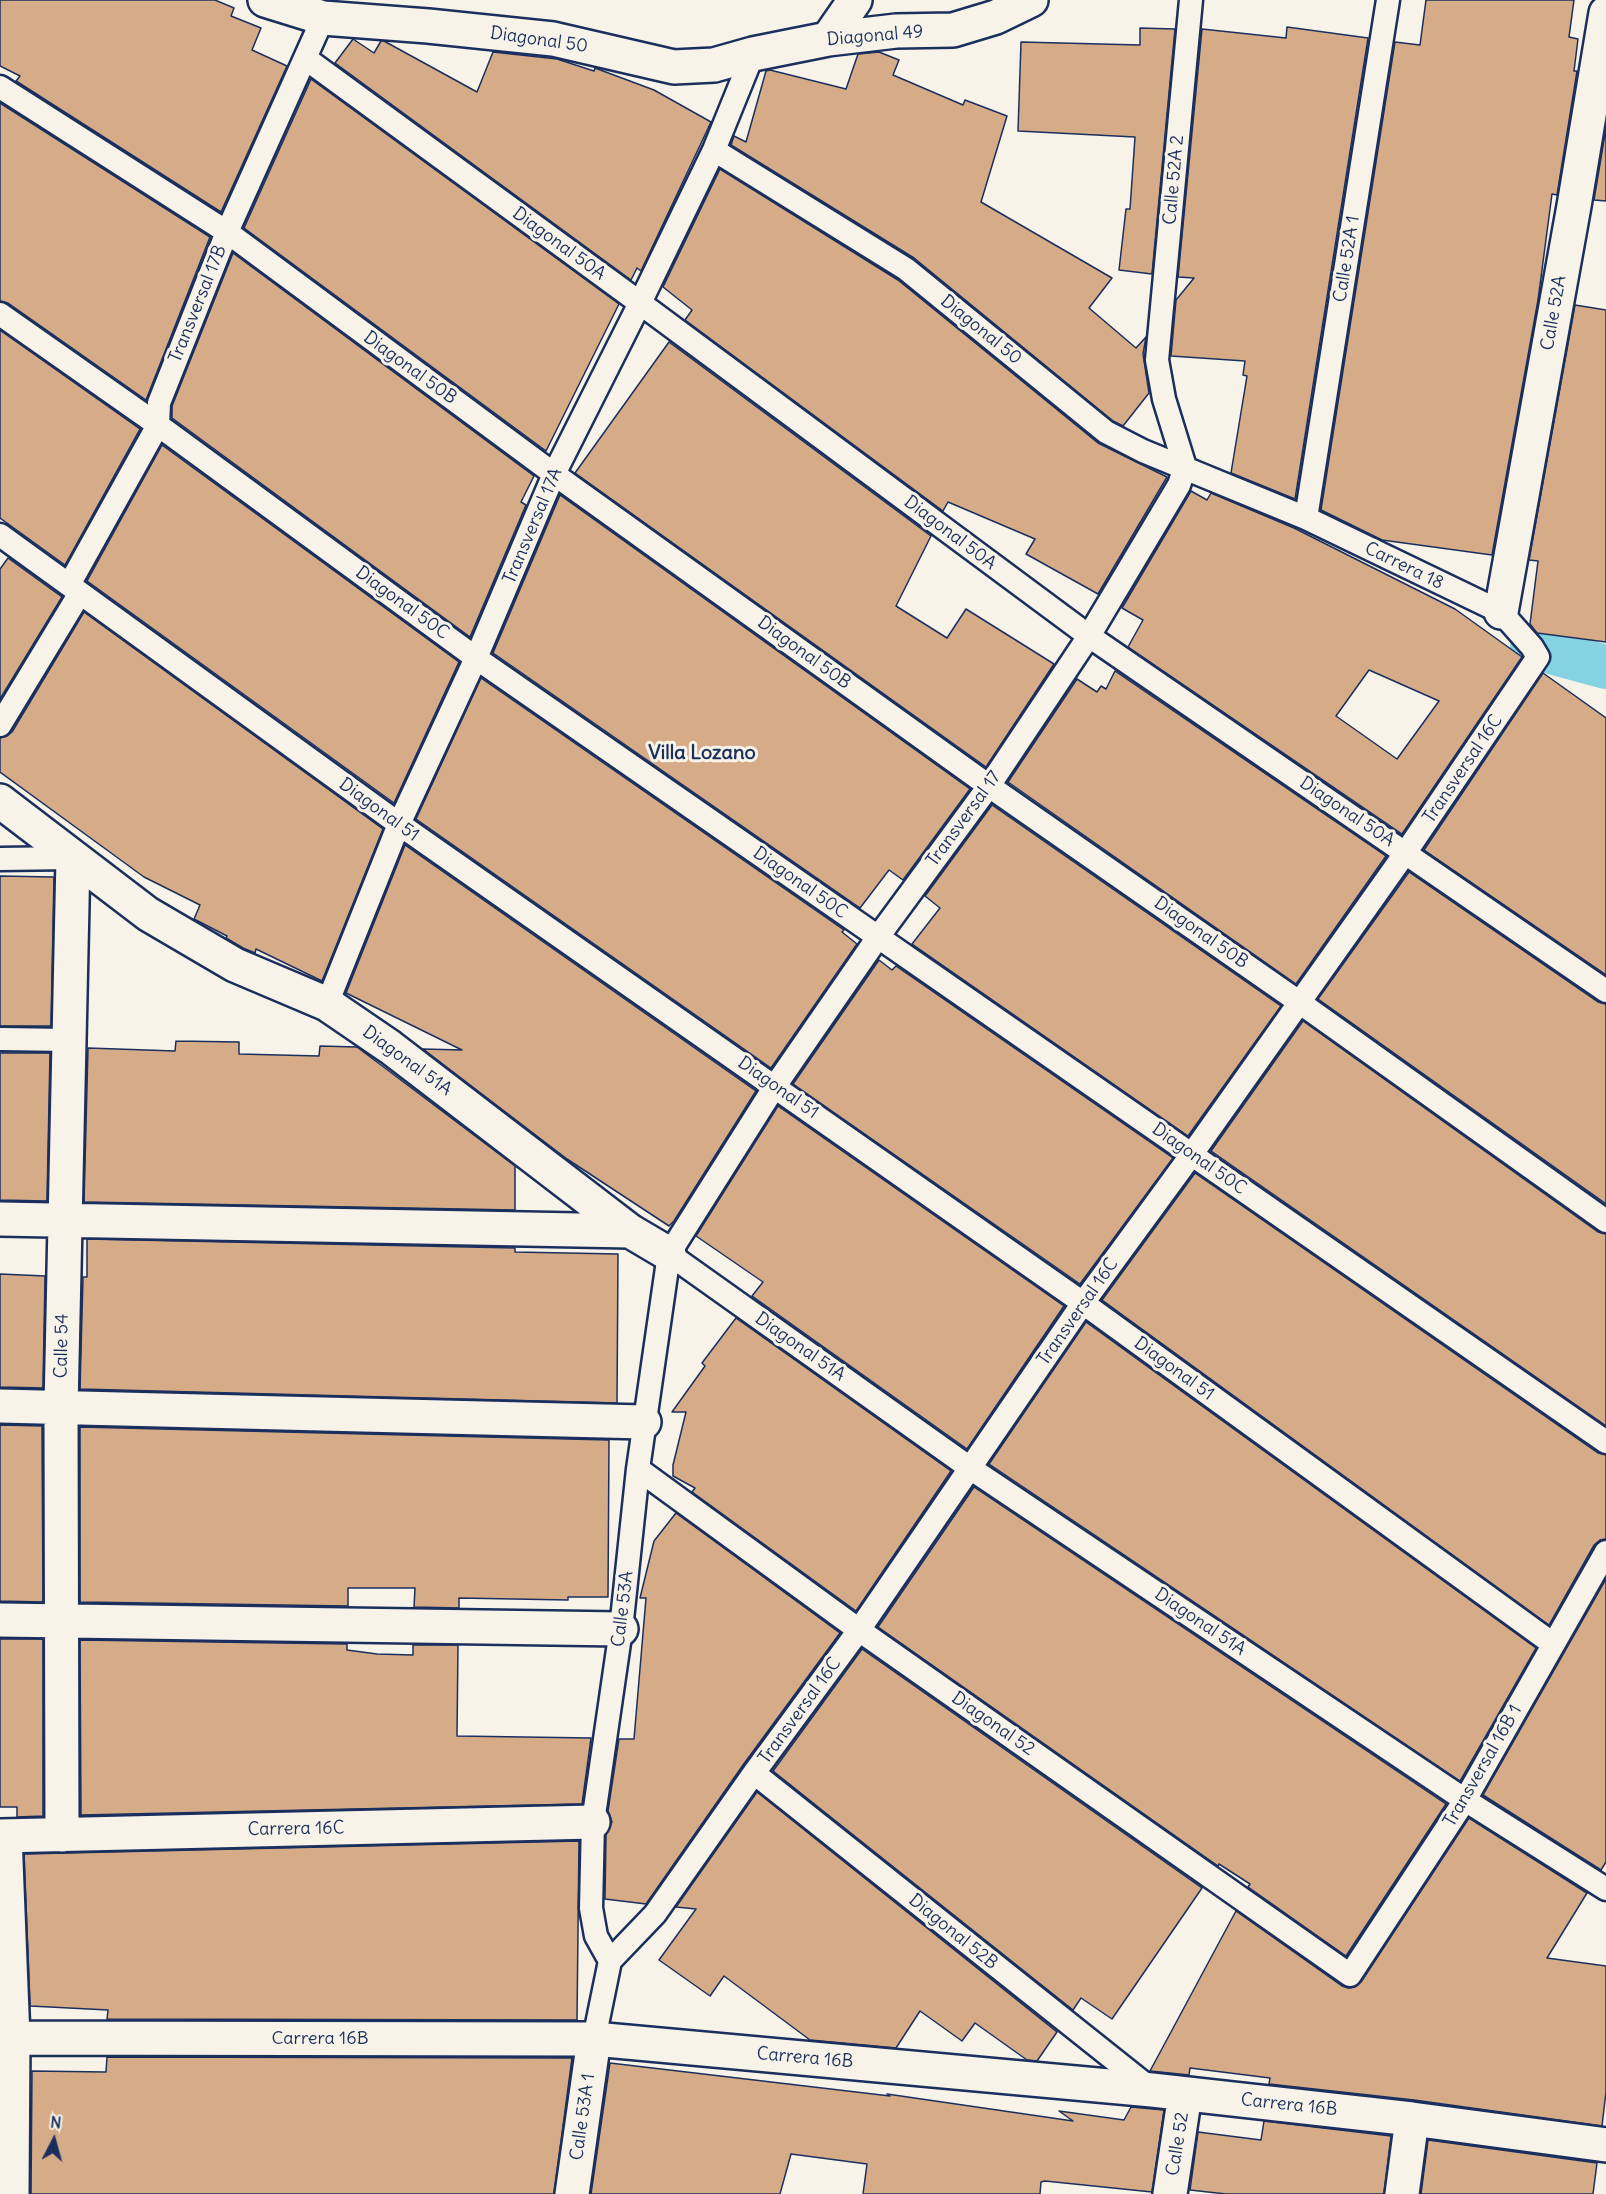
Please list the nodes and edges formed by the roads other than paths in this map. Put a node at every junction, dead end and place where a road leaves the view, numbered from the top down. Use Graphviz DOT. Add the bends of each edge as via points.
graph roads {
  1 [pos="265,0"];
  2 [pos="855,0"];
  3 [pos="1031,0"];
  4 [pos="1191,0"];
  5 [pos="1388,0"];
  6 [pos="1606,14"];
  7 [pos="322,18"];
  8 [pos="828,39"];
  9 [pos="753,54"];
  10 [pos="305,58"];
  11 [pos="0,87"];
  12 [pos="714,150"];
  13 [pos="227,232"];
  14 [pos="640,303"];
  15 [pos="0,314"];
  16 [pos="158,424"];
  17 [pos="1185,467"];
  18 [pos="554,474"];
  19 [pos="1254,495"];
  20 [pos="1306,518"];
  21 [pos="0,535"];
  22 [pos="74,589"];
  23 [pos="1500,612"];
  24 [pos="1089,636"];
  25 [pos="1538,657"];
  26 [pos="476,658"];
  27 [pos="0,725"];
  28 [pos="989,786"];
  29 [pos="0,801"];
  30 [pos="399,824"];
  31 [pos="1406,852"];
  32 [pos="73,858"];
  33 [pos="0,859"];
  34 [pos="878,937"];
  35 [pos="1603,983"];
  36 [pos="1299,1002"];
  37 [pos="327,1004"];
  38 [pos="0,1038"];
  39 [pos="68,1040"];
  40 [pos="775,1086"];
  41 [pos="1192,1154"];
  42 [pos="0,1219"];
  43 [pos="64,1220"];
  44 [pos="1606,1221"];
  45 [pos="630,1231"];
  46 [pos="669,1254"];
  47 [pos="1083,1303"];
  48 [pos="0,1406"];
  49 [pos="61,1407"];
  50 [pos="644,1422"];
  51 [pos="1606,1442"];
  52 [pos="970,1468"];
  53 [pos="638,1469"];
  54 [pos="1606,1552"];
  55 [pos="0,1620"];
  56 [pos="63,1621"];
  57 [pos="621,1629"];
  58 [pos="859,1630"];
  59 [pos="1553,1644"];
  60 [pos="754,1773"];
  61 [pos="1465,1800"];
  62 [pos="593,1822"];
  63 [pos="62,1835"];
  64 [pos="2,1836"];
  65 [pos="1606,1889"];
  66 [pos="610,1961"];
  67 [pos="1350,1975"];
  68 [pos="6,2038"];
  69 [pos="594,2039"];
  70 [pos="1152,2090"];
  71 [pos="1185,2094"];
  72 [pos="1412,2119"];
  73 [pos="1606,2145"];
  74 [pos="12,2194"];
  75 [pos="572,2194"];
  76 [pos="1170,2194"];
  77 [pos="1402,2194"];
  1 -- 7 [label="street"];
  2 -- 8 [label="street"];
  3 -- 8 [label="street, Diagonal 49" via="953,30 896,31"];
  4 -- 17 [label="lane, Calle 52A 2" via="1157,360 1164,399"];
  5 -- 20 [label="lane, Calle 52A 1"];
  6 -- 23 [label="street, Calle 52A"];
  7 -- 9 [label="street, Diagonal 50" via="553,39 674,67 714,65"];
  7 -- 10 [label="lane, Transversal 17B"];
  8 -- 9 [label="street, Diagonal 49"];
  9 -- 12 [label="lane, Transversal 17A"];
  10 -- 13 [label="lane, Transversal 17B"];
  10 -- 14 [label="lane, Diagonal 50A"];
  11 -- 13 [label="lane, Diagonal 50B"];
  12 -- 14 [label="lane, Transversal 17A"];
  12 -- 17 [label="lane, Diagonal 50" via="906,269 1106,432"];
  13 -- 16 [label="lane, Transversal 17B" via="159,403"];
  13 -- 18 [label="lane, Diagonal 50B"];
  14 -- 18 [label="lane, Transversal 17A"];
  14 -- 24 [label="lane, Diagonal 50A"];
  15 -- 16 [label="lane, Diagonal 50C"];
  16 -- 22 [label="lane, Transversal 17B"];
  16 -- 26 [label="lane, Diagonal 50C"];
  17 -- 19 [label="lane, Diagonal 50"];
  17 -- 24 [label="lane, Transversal 17" via="1179,485"];
  18 -- 26 [label="lane, Transversal 17A"];
  18 -- 28 [label="lane, Diagonal 50B"];
  19 -- 20 [label="lane, Carrera 18"];
  20 -- 23 [label="lane, Carrera 18"];
  21 -- 22 [label="lane, Diagonal 51"];
  22 -- 27 [label="lane, Transversal 17B"];
  22 -- 30 [label="lane, Diagonal 51"];
  23 -- 25 [label="lane, Carrera 18"];
  24 -- 28 [label="lane, Transversal 17"];
  24 -- 31 [label="lane, Diagonal 50A"];
  25 -- 31 [label="lane, Transversal 16C"];
  26 -- 30 [label="lane, Transversal 17A"];
  26 -- 34 [label="lane, Diagonal 50C"];
  28 -- 34 [label="lane, Transversal 17"];
  28 -- 36 [label="lane, Diagonal 50B"];
  29 -- 32 [label="street, Diagonal 51A"];
  30 -- 37 [label="lane, Transversal 17A"];
  30 -- 40 [label="lane, Diagonal 51"];
  31 -- 35 [label="lane, Diagonal 50A"];
  31 -- 36 [label="lane, Transversal 16C"];
  32 -- 33 [label="lane"];
  32 -- 37 [label="street, Diagonal 51A" via="148,914 202,947"];
  32 -- 39 [label="street, Calle 54"];
  34 -- 40 [label="lane, Transversal 17"];
  34 -- 41 [label="lane, Diagonal 50C"];
  36 -- 41 [label="lane, Transversal 16C"];
  36 -- 44 [label="lane, Diagonal 50B"];
  37 -- 45 [label="street, Diagonal 51A" via="390,1047"];
  38 -- 39 [label="lane"];
  39 -- 43 [label="street, Calle 54"];
  40 -- 46 [label="lane, Transversal 17"];
  40 -- 47 [label="lane, Diagonal 51"];
  41 -- 47 [label="lane, Transversal 16C"];
  41 -- 51 [label="lane, Diagonal 50C"];
  42 -- 43 [label="street"];
  43 -- 45 [label="street"];
  43 -- 49 [label="street, Calle 54"];
  45 -- 46 [label="street, Diagonal 51A"];
  46 -- 50 [label="lane, Calle 53A"];
  46 -- 52 [label="lane, Diagonal 51A"];
  47 -- 52 [label="lane, Transversal 16C"];
  47 -- 59 [label="lane, Diagonal 51"];
  48 -- 49 [label="street"];
  49 -- 50 [label="street"];
  49 -- 56 [label="street, Calle 54"];
  50 -- 53 [label="lane, Calle 53A"];
  52 -- 58 [label="lane, Transversal 16C"];
  52 -- 61 [label="lane, Diagonal 51A"];
  53 -- 57 [label="lane, Calle 53A"];
  53 -- 58 [label="lane, Diagonal 52"];
  54 -- 59 [label="lane, Transversal 16B 1"];
  55 -- 56 [label="street"];
  56 -- 57 [label="street"];
  56 -- 63 [label="street, Calle 54"];
  57 -- 62 [label="lane, Calle 53A"];
  58 -- 60 [label="lane, Transversal 16C"];
  58 -- 67 [label="lane, Diagonal 52"];
  59 -- 61 [label="lane, Transversal 16B 1"];
  60 -- 66 [label="lane, Transversal 16C" via="655,1914"];
  60 -- 70 [label="lane, Diagonal 52B"];
  61 -- 65 [label="lane, Diagonal 51A"];
  61 -- 67 [label="lane, Transversal 16B 1"];
  62 -- 63 [label="street, Carrera 16C"];
  62 -- 66 [label="lane, Calle 53A" via="591,1908 596,1936"];
  63 -- 64 [label="street, Carrera 16C"];
  64 -- 68 [label="street"];
  66 -- 69 [label="lane"];
  68 -- 69 [label="street, Carrera 16B"];
  68 -- 74 [label="street"];
  69 -- 70 [label="street, Carrera 16B"];
  69 -- 75 [label="street, Calle 53A 1"];
  70 -- 71 [label="street, Carrera 16B"];
  71 -- 72 [label="street, Carrera 16B"];
  71 -- 76 [label="street, Calle 52"];
  72 -- 73 [label="street, Carrera 16B"];
  72 -- 77 [label="street"];
}
